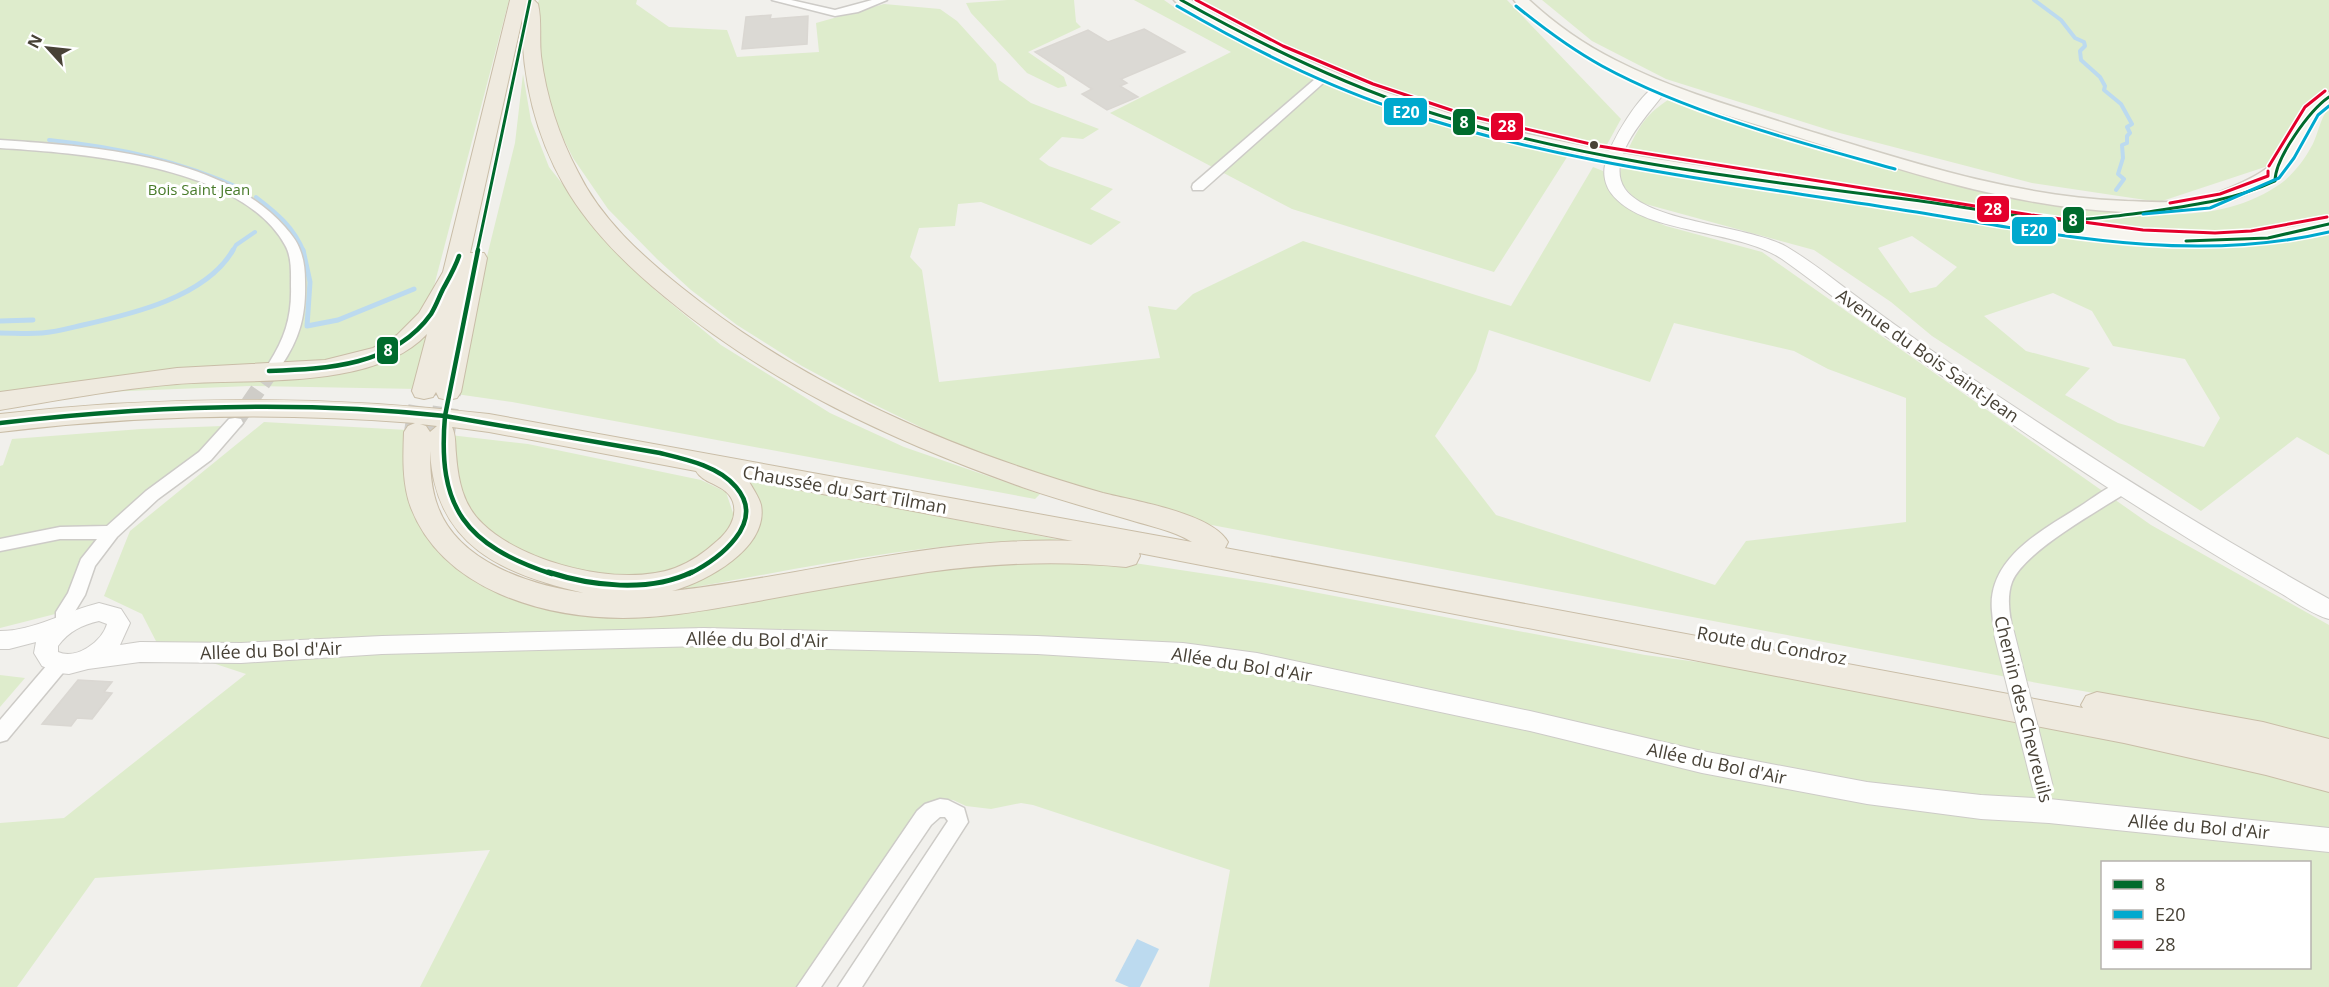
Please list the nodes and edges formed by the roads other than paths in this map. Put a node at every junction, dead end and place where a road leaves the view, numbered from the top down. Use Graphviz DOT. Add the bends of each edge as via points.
graph roads {
  1 [pos="777,0"];
  2 [pos="882,0"];
  3 [pos="1181,0"];
  4 [pos="1521,0"];
  5 [pos="523,2"];
  6 [pos="1326,75"];
  7 [pos="1662,87"];
  8 [pos="2329,97"];
  9 [pos="0,144"];
  10 [pos="1616,158"];
  11 [pos="1198,187"];
  12 [pos="2329,224"];
  13 [pos="455,272"];
  14 [pos="276,363"];
  15 [pos="424,391"];
  16 [pos="448,392"];
  17 [pos="0,401"];
  18 [pos="0,411"];
  19 [pos="0,423"];
  20 [pos="235,423"];
  21 [pos="685,459"];
  22 [pos="2123,487"];
  23 [pos="111,532"];
  24 [pos="1214,542"];
  25 [pos="0,545"];
  26 [pos="1259,565"];
  27 [pos="76,595"];
  28 [pos="2329,610"];
  29 [pos="99,612"];
  30 [pos="65,624"];
  31 [pos="118,631"];
  32 [pos="4,640"];
  33 [pos="140,652"];
  34 [pos="62,658"];
  35 [pos="0,734"];
  36 [pos="2329,753"];
  37 [pos="2329,778"];
  38 [pos="2046,800"];
  39 [pos="2329,840"];
  40 [pos="808,987"];
  41 [pos="849,987"];
  1 -- 2 [label="street" via="834,13"];
  3 -- 6 [label="main road" via="1229,29"];
  4 -- 7 [label="main road" via="1585,50"];
  5 -- 13 [label="highway"];
  5 -- 16 [label="highway"];
  5 -- 24 [label="highway" via="531,13 531,45 546,123 568,173 600,221 634,259 680,299 809,386 896,430 1076,495 1185,526"];
  6 -- 10 [label="main road" via="1438,114"];
  6 -- 11 [label="street"];
  7 -- 8 [label="main road" via="1849,148 1973,183 2059,201 2122,207 2208,201 2275,171 2312,110"];
  7 -- 10 [label="street, Avenue du Bois Saint-Jean" via="1632,121"];
  9 -- 14 [label="street" via="84,150 156,164 214,185 264,213 290,243 298,275 297,323"];
  10 -- 12 [label="main road" via="2140,238 2246,240"];
  10 -- 22 [label="street, Avenue du Bois Saint-Jean" via="1615,188 1631,203 1774,247 1934,361"];
  13 -- 15 [label="highway"];
  13 -- 17 [label="highway" via="418,330 403,343 366,360 327,368 177,376"];
  18 -- 24 [label="highway, Chaussée du Sart Tilman" via="226,394 358,396 434,402 694,445"];
  19 -- 21 [label="highway, Chaussée du Sart Tilman" via="158,409 350,409 489,423"];
  20 -- 23 [label="street" via="200,460"];
  21 -- 26 [label="highway, Chaussée du Sart Tilman"];
  21 -- 26 [label="highway" via="730,480 740,489 747,510 745,522 736,541 717,559 674,580 648,585 599,585 557,576 497,550 473,531 456,510 430,433 416,464 426,511 444,539 473,566 515,588 573,602 607,606 673,603 954,558 1028,552 1108,554 1208,568"];
  22 -- 28 [label="street, Avenue du Bois Saint-Jean"];
  22 -- 38 [label="street, Chemin des Chevreuils, bridge" via="2011,568 2001,591 2004,633"];
  23 -- 25 [label="street" via="60,533"];
  23 -- 27 [label="street" via="87,564"];
  24 -- 36 [label="highway, Route du Condroz" via="2263,735"];
  26 -- 37 [label="highway, Route du Condroz" via="2124,729"];
  27 -- 29 [label="street"];
  27 -- 30 [label="street" via="65,612"];
  29 -- 30 [label="street"];
  29 -- 31 [label="street" via="116,617"];
  30 -- 32 [label="street"];
  30 -- 34 [label="street" via="50,639"];
  31 -- 33 [label="street"];
  31 -- 34 [label="street" via="105,648"];
  32 -- 34 [label="street, Allée du Bol d'Air"];
  33 -- 34 [label="street, Allée du Bol d'Air"];
  33 -- 38 [label="street, Allée du Bol d'Air" via="242,653 704,637 1037,645 1183,653 1268,666 1702,762 1844,789 1981,807"];
  34 -- 35 [label="street"];
  38 -- 39 [label="street, Allée du Bol d'Air"];
  40 -- 41 [label="street" via="924,818 939,807 951,810 957,814 955,828"];
}
